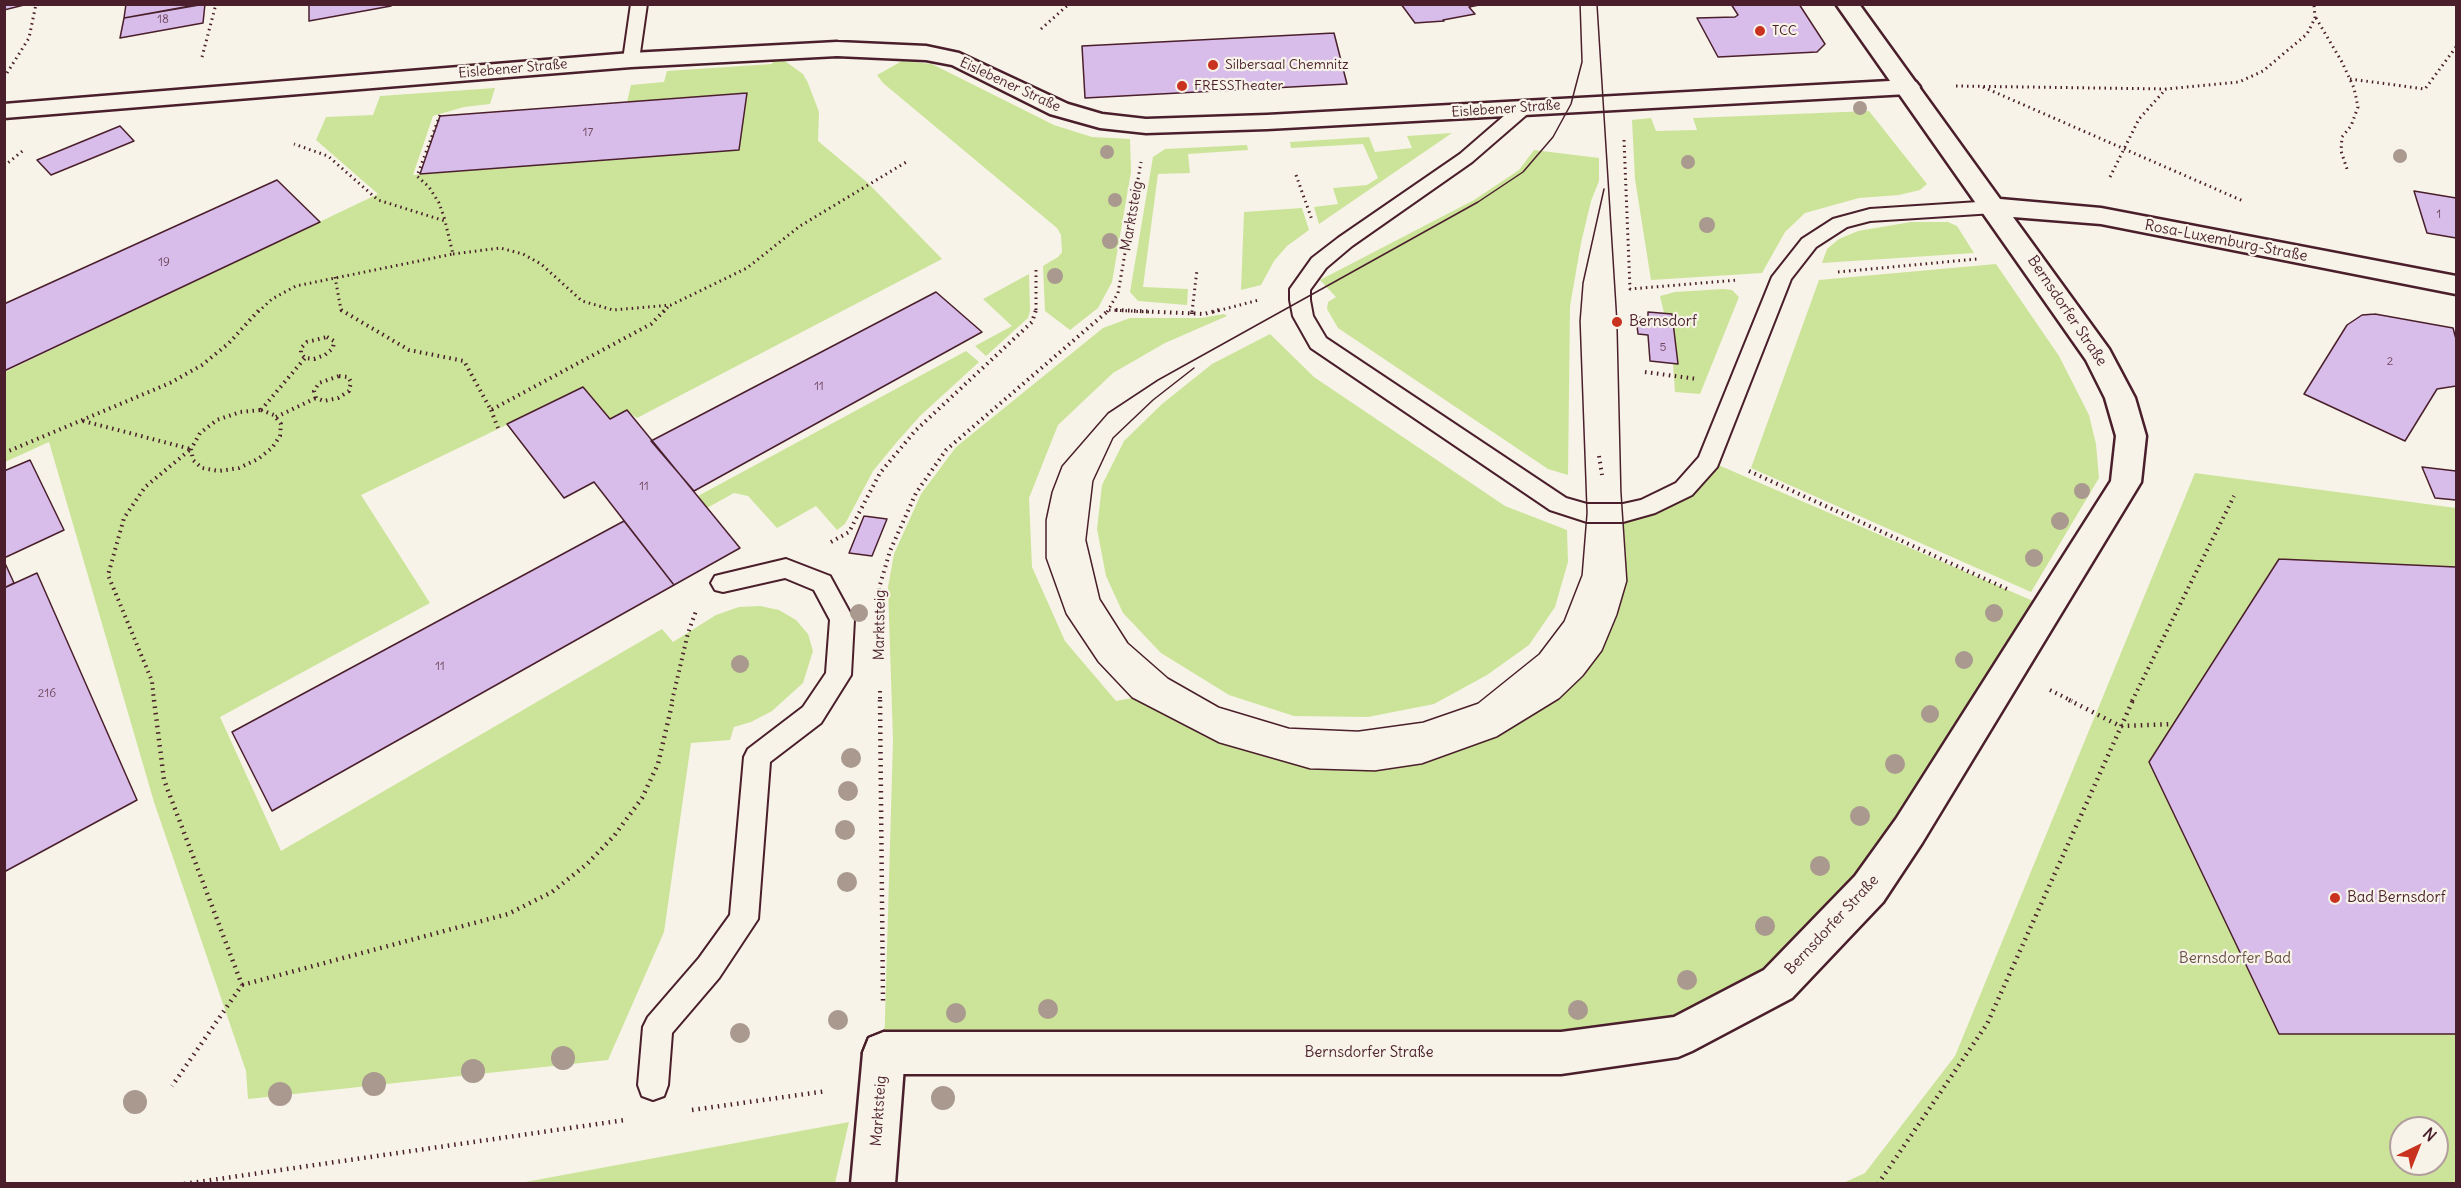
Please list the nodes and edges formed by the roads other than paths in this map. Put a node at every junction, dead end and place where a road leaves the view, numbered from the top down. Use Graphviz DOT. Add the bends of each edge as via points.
graph roads {
  1 [pos="639,4"];
  2 [pos="1847,4"];
  3 [pos="631,60"];
  4 [pos="1908,87"];
  5 [pos="1526,106"];
  6 [pos="4,111"];
  7 [pos="1994,207"];
  8 [pos="2457,285"];
  9 [pos="723,583"];
  10 [pos="883,1068"];
  11 [pos="653,1085"];
  12 [pos="873,1184"];
  1 -- 3 [label="lane"];
  2 -- 4 [label="street, Bernsdorfer Straße"];
  3 -- 5 [label="street, Eislebener Straße" via="837,49 926,52 959,60 1059,109 1100,121 1146,126"];
  3 -- 6 [label="street, Eislebener Straße"];
  4 -- 5 [label="street, Eislebener Straße"];
  4 -- 7 [label="street, Bernsdorfer Straße"];
  5 -- 7 [label="lane" via="1466,158 1319,263 1300,289 1303,316 1318,343 1400,400 1558,504 1587,513 1623,513 1647,507 1684,489 1712,455 1782,278 1809,243 1840,223 1870,215"];
  7 -- 8 [label="street, Rosa-Luxemburg-Straße" via="2101,216"];
  7 -- 10 [label="street, Bernsdorfer Straße" via="2099,356 2120,398 2131,436 2126,482 1869,889 1778,984 1678,1037 1561,1053"];
  9 -- 11 [label="lane" via="786,568 822,583 842,620 838,675 812,715 757,757 744,919 709,968 658,1027"];
  10 -- 12 [label="street, Marktsteig"];
}
